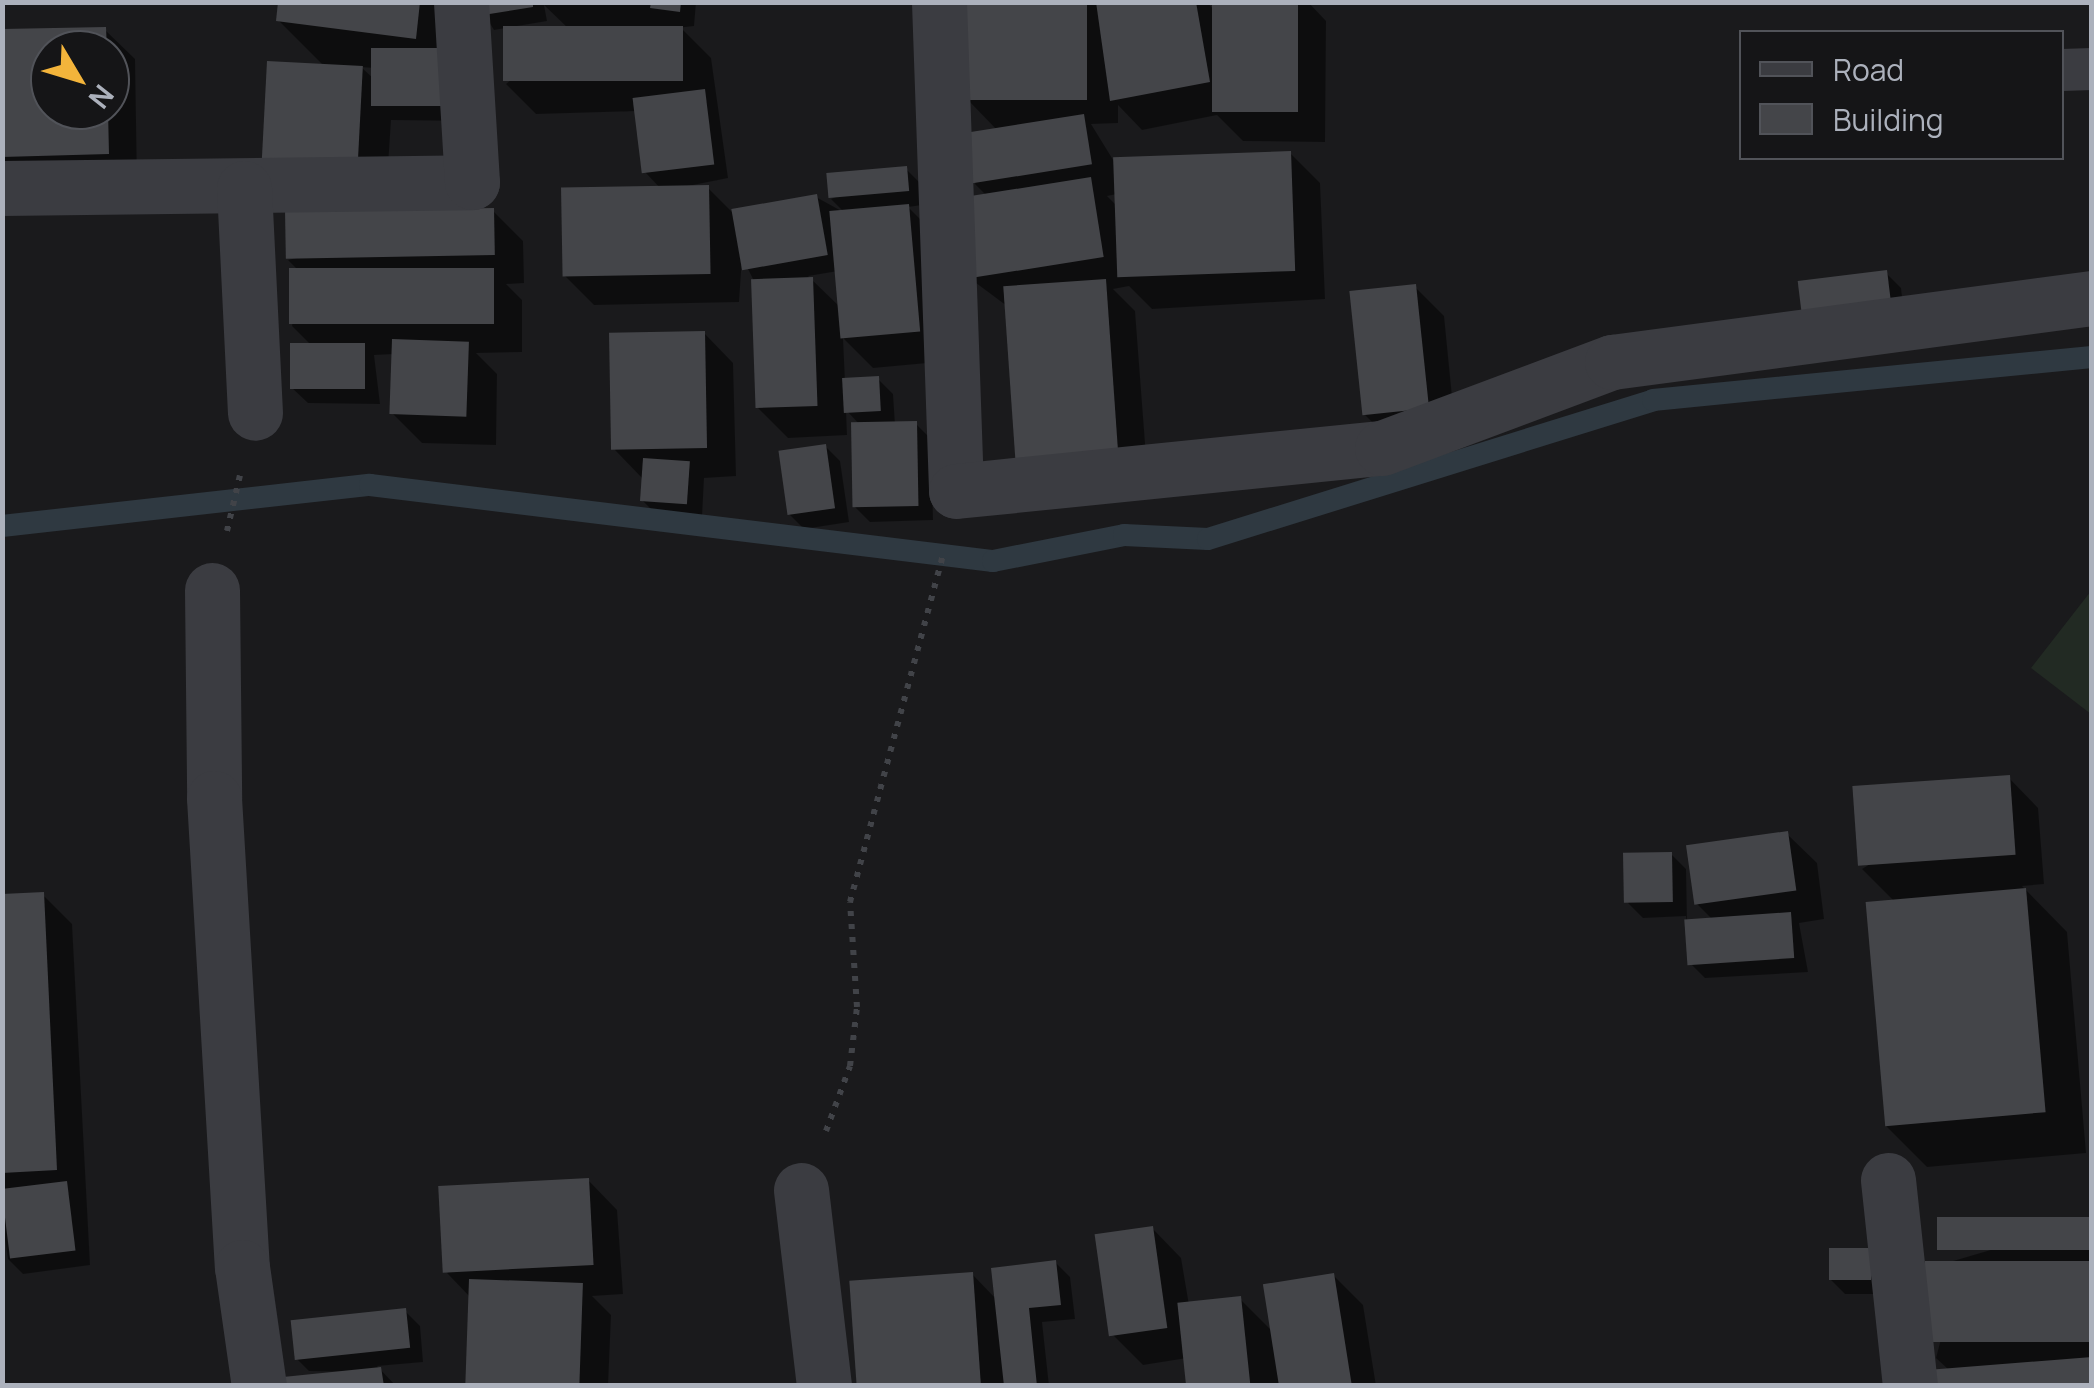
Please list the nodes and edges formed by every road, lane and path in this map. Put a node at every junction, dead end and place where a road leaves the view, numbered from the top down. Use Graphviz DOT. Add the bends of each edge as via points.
graph roads {
  1 [pos="462,2"];
  2 [pos="940,2"];
  3 [pos="2092,69"];
  4 [pos="2064,70"];
  5 [pos="2,188"];
  6 [pos="244,188"];
  7 [pos="2092,298"];
  8 [pos="250,434"];
  9 [pos="947,538"];
  10 [pos="218,566"];
  11 [pos="1888,1180"];
  12 [pos="801,1190"];
  13 [pos="259,1386"];
  14 [pos="824,1386"];
  15 [pos="1910,1386"];
  1 -- 6 [label="street" via="472,182"];
  2 -- 7 [label="street" via="956,491 1382,448 1612,362"];
  3 -- 4 [label="lane"];
  5 -- 6 [label="street"];
  6 -- 8 [label="street"];
  8 -- 10 [label="path"];
  9 -- 12 [label="path" via="929,624 880,770 850,902 850,1066"];
  10 -- 13 [label="street" via="214,798 242,1267"];
  11 -- 15 [label="street"];
  12 -- 14 [label="street"];
}
